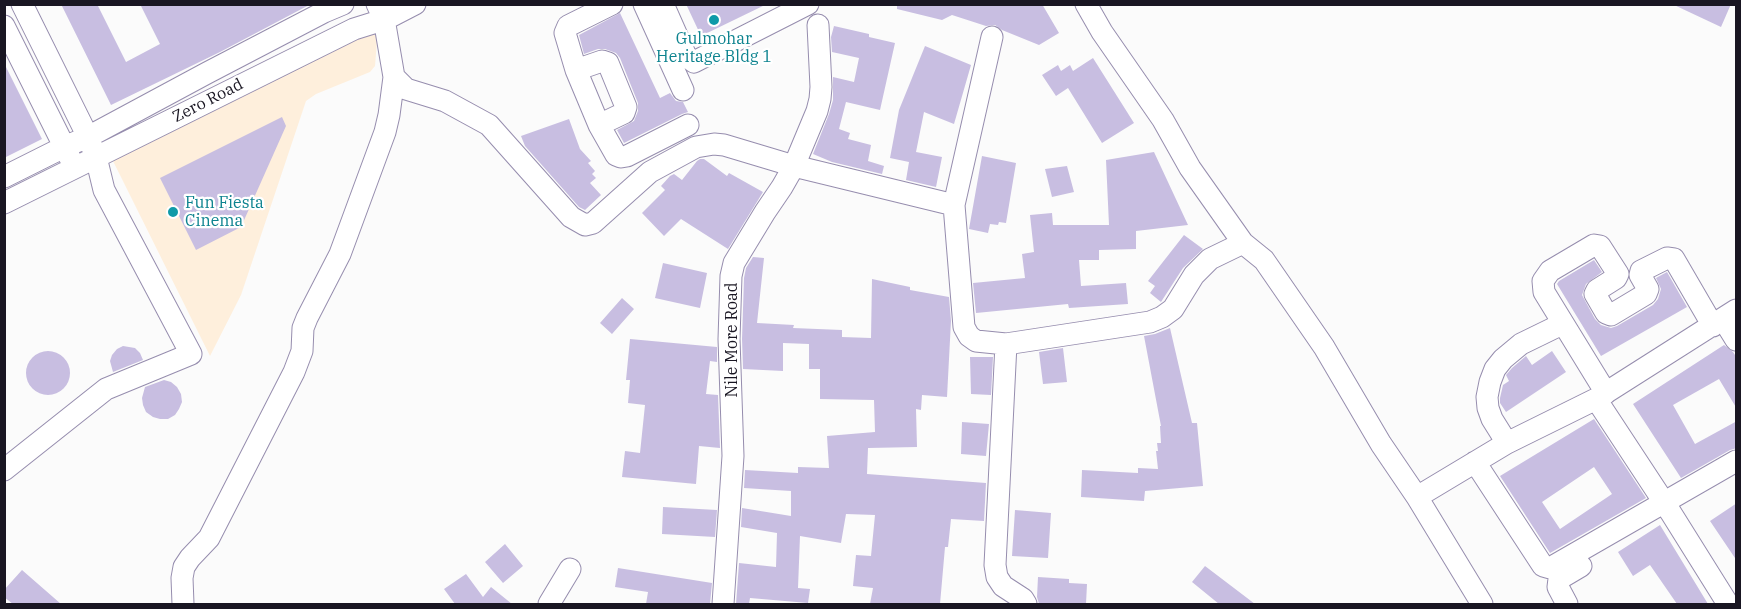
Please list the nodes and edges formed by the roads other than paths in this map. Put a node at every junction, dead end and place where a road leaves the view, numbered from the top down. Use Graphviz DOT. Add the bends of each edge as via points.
graph roads {
  1 [pos="22,4"];
  2 [pos="415,4"];
  3 [pos="612,4"];
  4 [pos="644,4"];
  5 [pos="663,4"];
  6 [pos="808,4"];
  7 [pos="1086,4"];
  8 [pos="329,7"];
  9 [pos="380,12"];
  10 [pos="819,25"];
  11 [pos="4,26"];
  12 [pos="992,37"];
  13 [pos="576,70"];
  14 [pos="198,77"];
  15 [pos="394,77"];
  16 [pos="683,90"];
  17 [pos="209,100"];
  18 [pos="599,125"];
  19 [pos="688,125"];
  20 [pos="88,137"];
  21 [pos="64,147"];
  22 [pos="96,157"];
  23 [pos="794,166"];
  24 [pos="75,168"];
  25 [pos="4,177"];
  26 [pos="104,190"];
  27 [pos="4,203"];
  28 [pos="954,205"];
  29 [pos="1243,243"];
  30 [pos="1724,318"];
  31 [pos="1562,324"];
  32 [pos="1737,340"];
  33 [pos="1006,344"];
  34 [pos="1601,396"];
  35 [pos="1508,443"];
  36 [pos="1737,461"];
  37 [pos="1475,462"];
  38 [pos="4,470"];
  39 [pos="1417,497"];
  40 [pos="1668,508"];
  41 [pos="570,570"];
  42 [pos="183,604"];
  43 [pos="549,604"];
  44 [pos="723,604"];
  45 [pos="1026,604"];
  46 [pos="1482,604"];
  47 [pos="1567,604"];
  48 [pos="1728,604"];
  1 -- 20 [label="street"];
  2 -- 9 [label="street, Zero Road"];
  3 -- 13 [label="street" via="568,26 565,33"];
  4 -- 16 [label="street"];
  5 -- 6 [label="street" via="686,56 694,62"];
  7 -- 29 [label="street" via="1190,168"];
  8 -- 14 [label="street, Zero Road"];
  9 -- 15 [label="street"];
  9 -- 17 [label="street, Zero Road" via="354,29"];
  10 -- 23 [label="street, Nile More Road" via="820,99"];
  11 -- 21 [label="street"];
  12 -- 28 [label="street"];
  13 -- 18 [label="street"];
  13 -- 18 [label="street" via="602,61 608,63 626,107 624,113"];
  14 -- 17 [label="street"];
  14 -- 20 [label="street, Zero Road"];
  15 -- 23 [label="street" via="406,88 445,101 489,125 571,217 585,225 593,223 650,172 696,147 724,145"];
  15 -- 42 [label="street" via="385,132 340,254 303,328 299,361 210,538 184,567"];
  17 -- 22 [label="street, Zero Road"];
  18 -- 19 [label="street" via="621,157"];
  20 -- 21 [label="street, Zero Road"];
  20 -- 22 [label="street"];
  21 -- 24 [label="street"];
  21 -- 25 [label="street, Zero Road"];
  22 -- 24 [label="street, Zero Road"];
  22 -- 26 [label="street"];
  23 -- 28 [label="street"];
  23 -- 44 [label="street, Nile More Road" via="734,263 731,276 733,456"];
  24 -- 26 [label="street"];
  24 -- 27 [label="street, Zero Road"];
  26 -- 38 [label="street" via="191,354 106,389"];
  28 -- 33 [label="street" via="964,327 976,341"];
  29 -- 33 [label="street" via="1210,259 1194,275 1173,309 1162,317"];
  29 -- 39 [label="street" via="1264,260 1324,346"];
  30 -- 31 [label="street" via="1674,259 1667,258 1641,271 1648,289 1646,294 1611,315 1606,313 1596,290 1618,274 1600,246 1594,245 1550,271 1543,281 1544,292"];
  30 -- 32 [label="street"];
  30 -- 34 [label="street"];
  31 -- 34 [label="street"];
  31 -- 35 [label="street" via="1521,344 1495,369 1488,408"];
  33 -- 45 [label="street" via="995,565 1003,586"];
  34 -- 35 [label="street"];
  34 -- 40 [label="street"];
  35 -- 37 [label="street"];
  36 -- 40 [label="street"];
  37 -- 39 [label="street"];
  37 -- 40 [label="street" via="1543,566 1551,568"];
  39 -- 46 [label="street"];
  40 -- 47 [label="street" via="1559,579 1558,586"];
  40 -- 48 [label="street"];
  41 -- 43 [label="street"];
}
